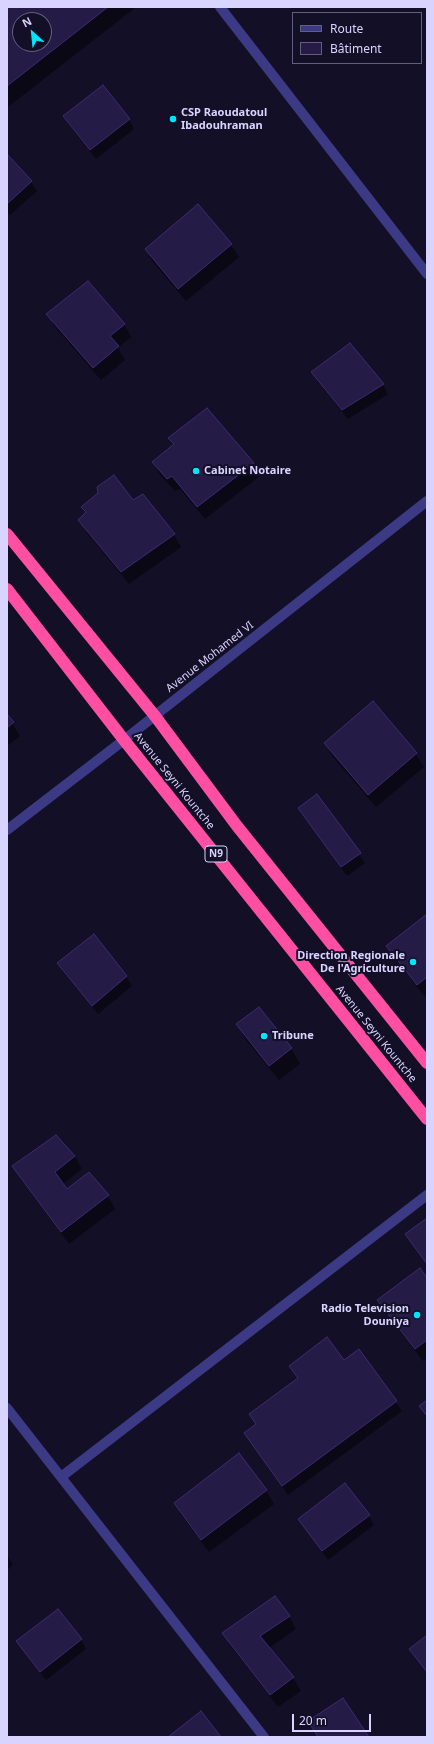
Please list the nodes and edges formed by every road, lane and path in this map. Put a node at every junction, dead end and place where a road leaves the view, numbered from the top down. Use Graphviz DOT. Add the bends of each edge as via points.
graph roads {
  1 [pos="220,7"];
  2 [pos="427,274"];
  3 [pos="427,501"];
  4 [pos="7,534"];
  5 [pos="7,589"];
  6 [pos="155,716"];
  7 [pos="124,740"];
  8 [pos="7,830"];
  9 [pos="427,1063"];
  10 [pos="427,1119"];
  11 [pos="427,1195"];
  12 [pos="7,1408"];
  13 [pos="61,1477"];
  14 [pos="264,1737"];
  1 -- 2 [label="street"];
  3 -- 6 [label="street, Avenue Mohamed VI"];
  4 -- 6 [label="highway, Avenue Seyni Kountche"];
  5 -- 7 [label="highway, Avenue Seyni Kountche / N9"];
  6 -- 7 [label="street, Avenue Mohamed VI"];
  6 -- 9 [label="highway, Avenue Seyni Kountche" via="236,826"];
  7 -- 8 [label="street, Avenue Mohamed VI"];
  7 -- 10 [label="highway, Avenue Seyni Kountche / N9"];
  11 -- 13 [label="street"];
  12 -- 13 [label="street"];
  13 -- 14 [label="street"];
}
